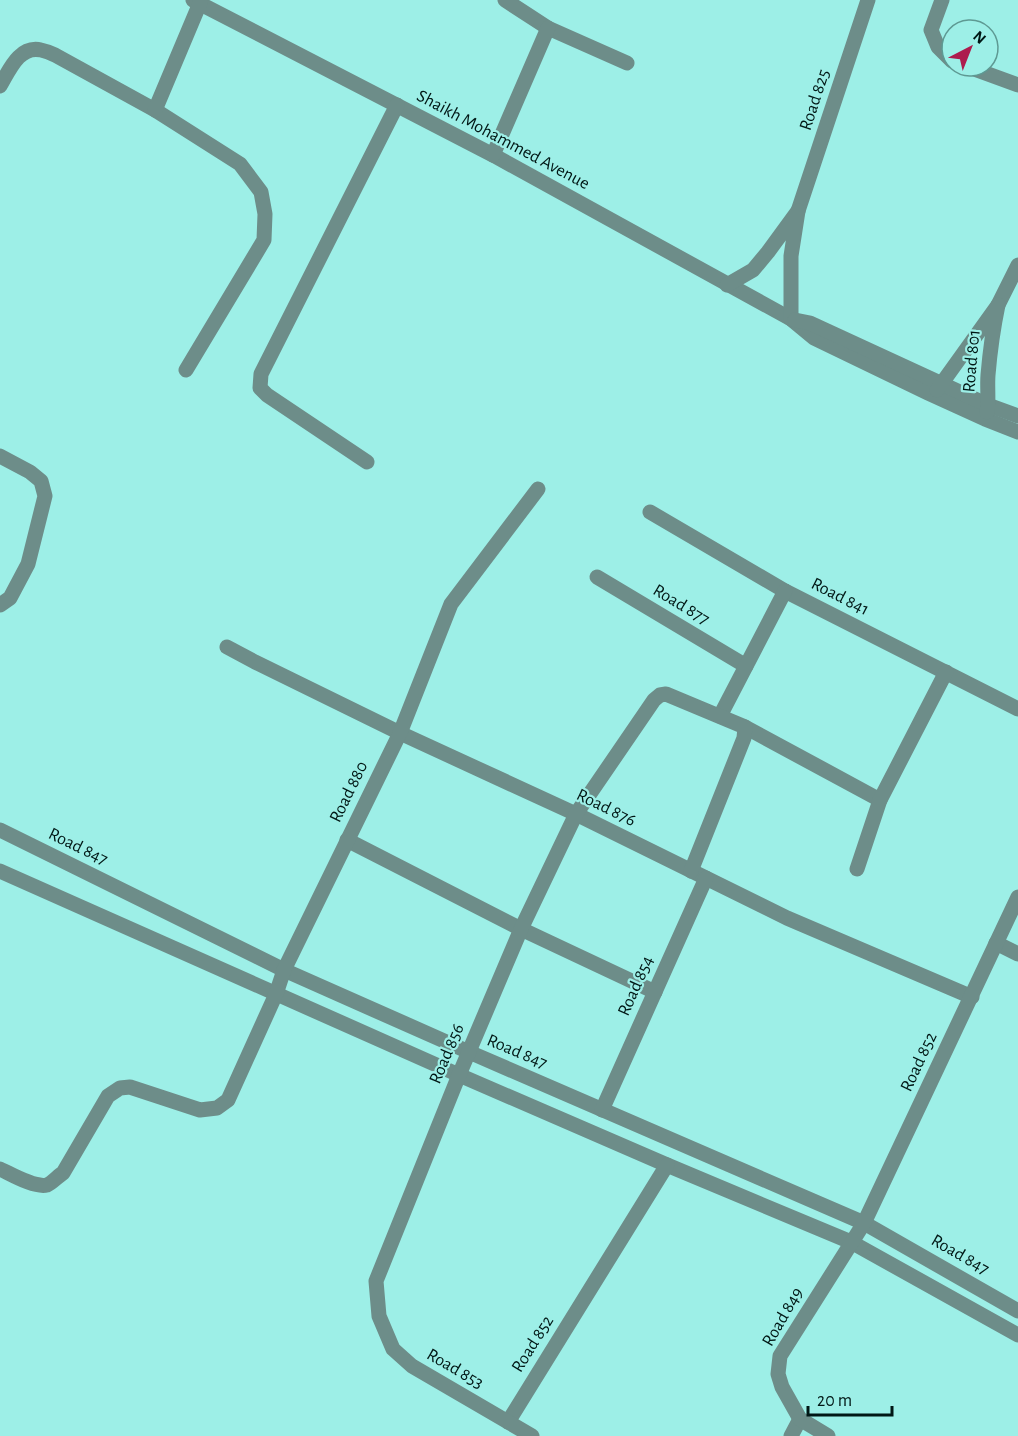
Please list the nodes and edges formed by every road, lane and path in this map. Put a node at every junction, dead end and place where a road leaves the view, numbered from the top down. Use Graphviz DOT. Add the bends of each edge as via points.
graph roads {
  1 [pos="504,0"];
  2 [pos="868,0"];
  3 [pos="942,0"];
  4 [pos="196,2"];
  5 [pos="548,28"];
  6 [pos="940,49"];
  7 [pos="627,63"];
  8 [pos="999,78"];
  9 [pos="1018,85"];
  10 [pos="0,86"];
  11 [pos="397,105"];
  12 [pos="155,110"];
  13 [pos="493,155"];
  14 [pos="798,212"];
  15 [pos="1018,265"];
  16 [pos="727,285"];
  17 [pos="998,305"];
  18 [pos="791,319"];
  19 [pos="186,370"];
  20 [pos="937,390"];
  21 [pos="987,412"];
  22 [pos="1018,416"];
  23 [pos="1018,432"];
  24 [pos="0,456"];
  25 [pos="367,462"];
  26 [pos="538,489"];
  27 [pos="650,512"];
  28 [pos="597,577"];
  29 [pos="785,591"];
  30 [pos="0,605"];
  31 [pos="227,647"];
  32 [pos="746,666"];
  33 [pos="946,672"];
  34 [pos="1018,709"];
  35 [pos="720,716"];
  36 [pos="745,727"];
  37 [pos="400,733"];
  38 [pos="880,800"];
  39 [pos="576,814"];
  40 [pos="0,830"];
  41 [pos="347,840"];
  42 [pos="857,870"];
  43 [pos="0,871"];
  44 [pos="691,871"];
  45 [pos="706,878"];
  46 [pos="1018,897"];
  47 [pos="521,929"];
  48 [pos="996,943"];
  49 [pos="1018,954"];
  50 [pos="284,970"];
  51 [pos="655,992"];
  52 [pos="276,994"];
  53 [pos="972,997"];
  54 [pos="469,1052"];
  55 [pos="459,1075"];
  56 [pos="602,1110"];
  57 [pos="668,1165"];
  58 [pos="0,1169"];
  59 [pos="864,1223"];
  60 [pos="851,1242"];
  61 [pos="1018,1311"];
  62 [pos="379,1316"];
  63 [pos="1018,1335"];
  64 [pos="800,1419"];
  65 [pos="508,1422"];
  66 [pos="532,1436"];
  67 [pos="791,1436"];
  68 [pos="828,1436"];
  1 -- 5 [label="street"];
  2 -- 14 [label="street, Road 825"];
  3 -- 6 [label="street" via="931,30"];
  4 -- 11 [label="street, Shaikh Mohammed Avenue"];
  4 -- 12 [label="street"];
  5 -- 7 [label="street"];
  5 -- 13 [label="street"];
  8 -- 9 [label="street"];
  10 -- 12 [label="street" via="23,52 39,49"];
  11 -- 13 [label="street, Shaikh Mohammed Avenue"];
  11 -- 25 [label="street" via="261,374 260,388 267,395"];
  12 -- 19 [label="street" via="240,164 261,192 265,214 264,240"];
  13 -- 16 [label="street, Shaikh Mohammed Avenue"];
  14 -- 16 [label="street, Road 825" via="753,270"];
  14 -- 18 [label="street, Road 825" via="791,256"];
  15 -- 17 [label="street, Road 801"];
  16 -- 18 [label="street, Shaikh Mohammed Avenue"];
  17 -- 20 [label="street, Road 801"];
  17 -- 21 [label="street, Road 801" via="990,345"];
  18 -- 20 [label="street, Shaikh Mohammed Avenue" via="810,323"];
  20 -- 21 [label="street, Shaikh Mohammed Avenue"];
  21 -- 22 [label="street, Shaikh Mohammed Avenue"];
  21 -- 23 [label="street, Shaikh Mohammed Avenue"];
  24 -- 30 [label="street" via="41,481 45,496 28,564 10,598"];
  26 -- 37 [label="street, Road 880" via="451,604"];
  27 -- 29 [label="street, Road 841"];
  28 -- 32 [label="street, Road 877"];
  29 -- 32 [label="street"];
  29 -- 33 [label="street, Road 841"];
  31 -- 37 [label="street, Road 876"];
  32 -- 35 [label="street"];
  33 -- 34 [label="street, Road 841"];
  33 -- 38 [label="street"];
  35 -- 36 [label="street"];
  35 -- 39 [label="street, Road 856" via="660,694"];
  36 -- 38 [label="street"];
  36 -- 44 [label="street"];
  37 -- 39 [label="street, Road 876"];
  37 -- 41 [label="street, Road 880"];
  38 -- 42 [label="street"];
  39 -- 44 [label="street, Road 876"];
  39 -- 47 [label="street, Road 856"];
  40 -- 50 [label="street, Road 847"];
  41 -- 47 [label="street"];
  41 -- 50 [label="street, Road 880"];
  43 -- 52 [label="street"];
  44 -- 45 [label="street, Road 876"];
  45 -- 51 [label="street, Road 854"];
  45 -- 53 [label="street, Road 876" via="787,918"];
  46 -- 48 [label="street, Road 852"];
  47 -- 51 [label="street"];
  47 -- 54 [label="street, Road 856"];
  48 -- 49 [label="street"];
  48 -- 53 [label="street, Road 852"];
  50 -- 52 [label="street, Road 880"];
  50 -- 54 [label="street, Road 847"];
  51 -- 56 [label="street, Road 854"];
  52 -- 55 [label="street"];
  52 -- 58 [label="street, Road 880" via="234,1090 217,1108 200,1110 130,1087 120,1088 108,1096 63,1173 47,1185 34,1184"];
  53 -- 59 [label="street, Road 852"];
  54 -- 55 [label="street, Road 856"];
  54 -- 56 [label="street, Road 847"];
  55 -- 57 [label="street"];
  55 -- 62 [label="street, Road 856" via="376,1281"];
  56 -- 59 [label="street, Road 847"];
  57 -- 60 [label="street"];
  57 -- 65 [label="street, Road 852"];
  59 -- 60 [label="street, Road 852"];
  59 -- 61 [label="street, Road 847"];
  60 -- 63 [label="street"];
  60 -- 64 [label="street, Road 849" via="780,1356 778,1374 782,1387"];
  62 -- 65 [label="street, Road 853" via="393,1349 412,1366"];
  64 -- 67 [label="street"];
  64 -- 68 [label="street, Road 849"];
  65 -- 66 [label="street, Road 853"];
}
